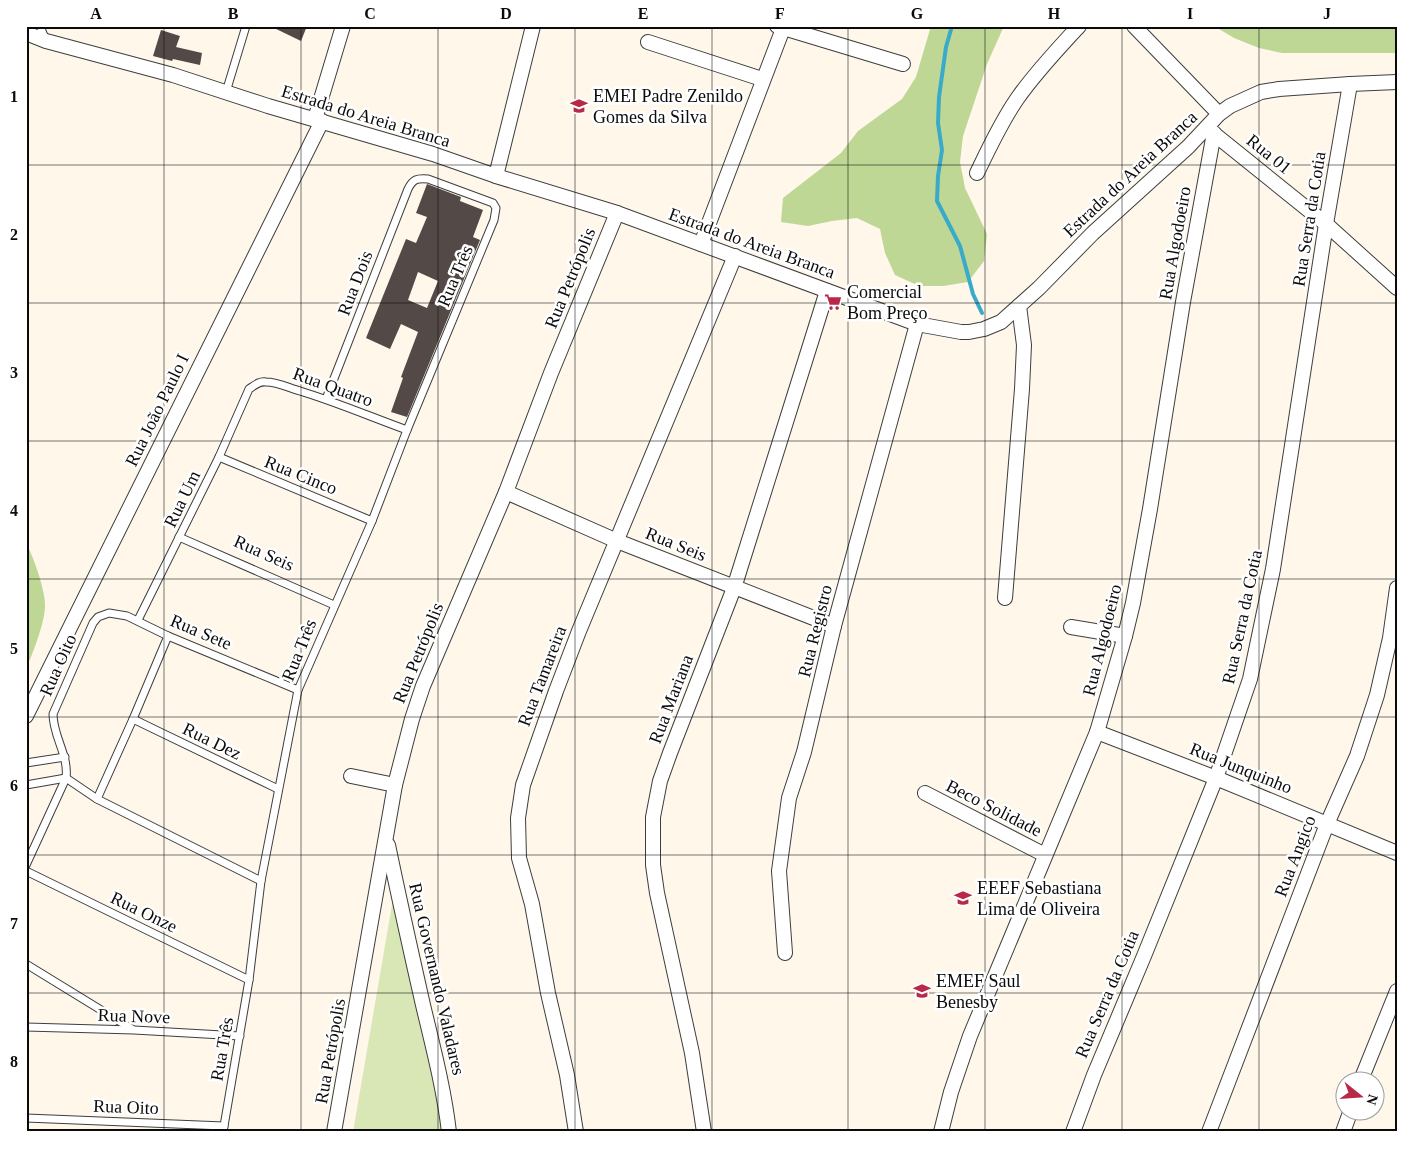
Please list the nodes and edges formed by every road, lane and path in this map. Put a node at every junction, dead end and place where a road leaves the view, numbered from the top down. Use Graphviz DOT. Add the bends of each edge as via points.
graph roads {
  1 [pos="40,26"];
  2 [pos="246,26"];
  3 [pos="343,26"];
  4 [pos="533,26"];
  5 [pos="1079,26"];
  6 [pos="1134,26"];
  7 [pos="781,27"];
  8 [pos="26,33"];
  9 [pos="46,41"];
  10 [pos="648,42"];
  11 [pos="903,64"];
  12 [pos="762,79"];
  13 [pos="1397,82"];
  14 [pos="1350,84"];
  15 [pos="226,92"];
  16 [pos="1219,114"];
  17 [pos="318,120"];
  18 [pos="1210,130"];
  19 [pos="977,173"];
  20 [pos="496,176"];
  21 [pos="495,206"];
  22 [pos="617,213"];
  23 [pos="1326,224"];
  24 [pos="701,244"];
  25 [pos="735,256"];
  26 [pos="1397,288"];
  27 [pos="827,291"];
  28 [pos="1019,306"];
  29 [pos="917,324"];
  30 [pos="249,389"];
  31 [pos="326,399"];
  32 [pos="407,430"];
  33 [pos="219,458"];
  34 [pos="506,492"];
  35 [pos="372,521"];
  36 [pos="180,537"];
  37 [pos="617,541"];
  38 [pos="734,588"];
  39 [pos="1397,588"];
  40 [pos="1005,598"];
  41 [pos="334,605"];
  42 [pos="138,620"];
  43 [pos="93,622"];
  44 [pos="834,626"];
  45 [pos="1071,627"];
  46 [pos="168,636"];
  47 [pos="1125,636"];
  48 [pos="298,690"];
  49 [pos="26,716"];
  50 [pos="133,719"];
  51 [pos="1098,732"];
  52 [pos="65,757"];
  53 [pos="26,764"];
  54 [pos="351,776"];
  55 [pos="66,778"];
  56 [pos="1216,778"];
  57 [pos="26,785"];
  58 [pos="394,785"];
  59 [pos="278,790"];
  60 [pos="925,794"];
  61 [pos="97,799"];
  62 [pos="1327,824"];
  63 [pos="386,834"];
  64 [pos="1397,853"];
  65 [pos="1045,855"];
  66 [pos="26,865"];
  67 [pos="26,871"];
  68 [pos="261,882"];
  69 [pos="785,953"];
  70 [pos="26,964"];
  71 [pos="249,980"];
  72 [pos="1397,991"];
  73 [pos="26,1028"];
  74 [pos="134,1030"];
  75 [pos="240,1036"];
  76 [pos="1365,1070"];
  77 [pos="26,1118"];
  78 [pos="1347,1120"];
  79 [pos="223,1129"];
  80 [pos="334,1132"];
  81 [pos="449,1132"];
  82 [pos="576,1132"];
  83 [pos="704,1132"];
  84 [pos="941,1132"];
  85 [pos="1073,1132"];
  86 [pos="1209,1132"];
  87 [pos="1343,1132"];
  1 -- 9 [label="lane"];
  2 -- 15 [label="lane"];
  3 -- 17 [label="street, Rua João Paulo I"];
  4 -- 20 [label="street"];
  5 -- 19 [label="street" via="1016,100"];
  6 -- 16 [label="street"];
  7 -- 11 [label="street"];
  7 -- 12 [label="street"];
  8 -- 9 [label="street, Estrada do Areia Branca"];
  9 -- 15 [label="street, Estrada do Areia Branca"];
  10 -- 12 [label="street"];
  12 -- 24 [label="street"];
  13 -- 14 [label="street, Estrada do Areia Branca"];
  14 -- 16 [label="street, Estrada do Areia Branca" via="1267,91 1236,103"];
  14 -- 23 [label="street, Rua Serra da Cotia"];
  15 -- 17 [label="street, Estrada do Areia Branca"];
  16 -- 18 [label="street, Estrada do Areia Branca"];
  17 -- 20 [label="street, Estrada do Areia Branca"];
  17 -- 49 [label="street, Rua João Paulo I"];
  18 -- 23 [label="street, Rua 01"];
  18 -- 28 [label="street, Estrada do Areia Branca" via="1093,233"];
  18 -- 47 [label="street, Rua Algodoeiro" via="1150,508"];
  20 -- 22 [label="street, Estrada do Areia Branca"];
  21 -- 31 [label="lane, Rua Dois" via="428,179 415,179 408,189"];
  21 -- 32 [label="lane, Rua Três" via="494,220"];
  22 -- 24 [label="street, Estrada do Areia Branca"];
  22 -- 34 [label="street, Rua Petrópolis"];
  23 -- 26 [label="street, Rua 01"];
  23 -- 56 [label="street, Rua Serra da Cotia" via="1273,569 1250,679"];
  24 -- 25 [label="street, Estrada do Areia Branca"];
  25 -- 27 [label="street, Estrada do Areia Branca"];
  25 -- 37 [label="street, Rua Tamareira"];
  27 -- 29 [label="street, Estrada do Areia Branca"];
  27 -- 38 [label="street, Rua Mariana"];
  28 -- 29 [label="street, Estrada do Areia Branca" via="1001,322 974,332"];
  28 -- 40 [label="street" via="1024,345 1022,389"];
  29 -- 44 [label="street, Rua Registro"];
  30 -- 31 [label="lane, Rua Quatro" via="259,382 266,382"];
  30 -- 33 [label="lane, Rua Um"];
  31 -- 32 [label="lane, Rua Quatro"];
  32 -- 35 [label="lane, Rua Três"];
  33 -- 35 [label="lane, Rua Cinco"];
  33 -- 36 [label="lane, Rua Um"];
  34 -- 37 [label="street, Rua Seis"];
  34 -- 58 [label="street, Rua Petrópolis" via="423,686"];
  35 -- 41 [label="lane, Rua Três"];
  36 -- 41 [label="lane, Rua Seis"];
  36 -- 42 [label="lane, Rua Um"];
  37 -- 38 [label="street, Rua Seis"];
  37 -- 82 [label="street, Rua Tamareira" via="543,725 523,785 518,818 519,858 532,904"];
  38 -- 44 [label="street, Rua Seis"];
  38 -- 83 [label="street, Rua Mariana" via="660,781 653,817 657,893 692,1053"];
  39 -- 62 [label="street, Rua Angico" via="1377,695"];
  41 -- 48 [label="lane, Rua Três"];
  42 -- 43 [label="lane, Rua Sete" via="113,613 100,615"];
  42 -- 46 [label="lane, Rua Sete"];
  43 -- 52 [label="lane, Rua Oito" via="53,714 53,724"];
  44 -- 69 [label="street, Rua Registro" via="804,752 789,798 779,870"];
  45 -- 47 [label="street"];
  46 -- 48 [label="lane, Rua Sete"];
  46 -- 50 [label="lane"];
  47 -- 51 [label="street, Rua Algodoeiro"];
  48 -- 59 [label="lane, Rua Três"];
  50 -- 59 [label="lane, Rua Dez"];
  50 -- 61 [label="lane"];
  51 -- 56 [label="street, Rua Junquinho"];
  51 -- 65 [label="street, Rua Algodoeiro"];
  52 -- 53 [label="lane"];
  52 -- 55 [label="lane, Rua Oito"];
  54 -- 58 [label="street"];
  55 -- 57 [label="lane"];
  55 -- 61 [label="lane"];
  55 -- 66 [label="lane"];
  56 -- 62 [label="street, Rua Junquinho"];
  56 -- 85 [label="street, Rua Serra da Cotia"];
  58 -- 63 [label="street, Rua Petrópolis"];
  59 -- 68 [label="lane, Rua Três"];
  60 -- 65 [label="street, Beco Solidade"];
  61 -- 68 [label="lane"];
  62 -- 64 [label="street, Rua Junquinho"];
  62 -- 86 [label="street, Rua Angico"];
  63 -- 80 [label="street, Rua Petrópolis"];
  63 -- 81 [label="street, Rua Governando Valadares" via="438,1067"];
  65 -- 84 [label="street, Rua Algodoeiro" via="970,1036"];
  67 -- 71 [label="lane, Rua Onze"];
  68 -- 71 [label="lane, Rua Três"];
  70 -- 74 [label="lane"];
  71 -- 75 [label="lane, Rua Três"];
  72 -- 76 [label="street"];
  73 -- 74 [label="lane, Rua Nove"];
  74 -- 75 [label="lane, Rua Nove"];
  75 -- 79 [label="lane, Rua Três"];
  77 -- 79 [label="lane, Rua Oito"];
  78 -- 87 [label="street"];
}
